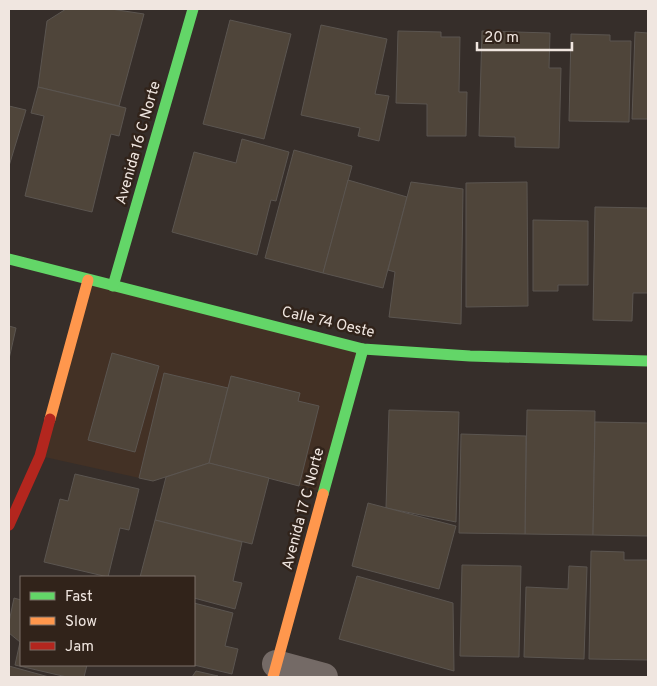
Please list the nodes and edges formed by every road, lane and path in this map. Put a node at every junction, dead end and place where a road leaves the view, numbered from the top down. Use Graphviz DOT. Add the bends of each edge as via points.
graph roads {
  1 [pos="193,9"];
  2 [pos="9,259"];
  3 [pos="88,280"];
  4 [pos="113,286"];
  5 [pos="363,349"];
  6 [pos="648,361"];
  7 [pos="9,525"];
  8 [pos="275,671"];
  9 [pos="324,677"];
  1 -- 4 [label="street, Avenida 16 C Norte"];
  2 -- 3 [label="street, Calle 74 Oeste"];
  3 -- 4 [label="street, Calle 74 Oeste"];
  3 -- 7 [label="street" via="40,456"];
  4 -- 5 [label="street, Calle 74 Oeste"];
  5 -- 6 [label="street, Calle 74 Oeste"];
  5 -- 8 [label="street, Avenida 17 C Norte"];
  8 -- 9 [label="street"];
}
